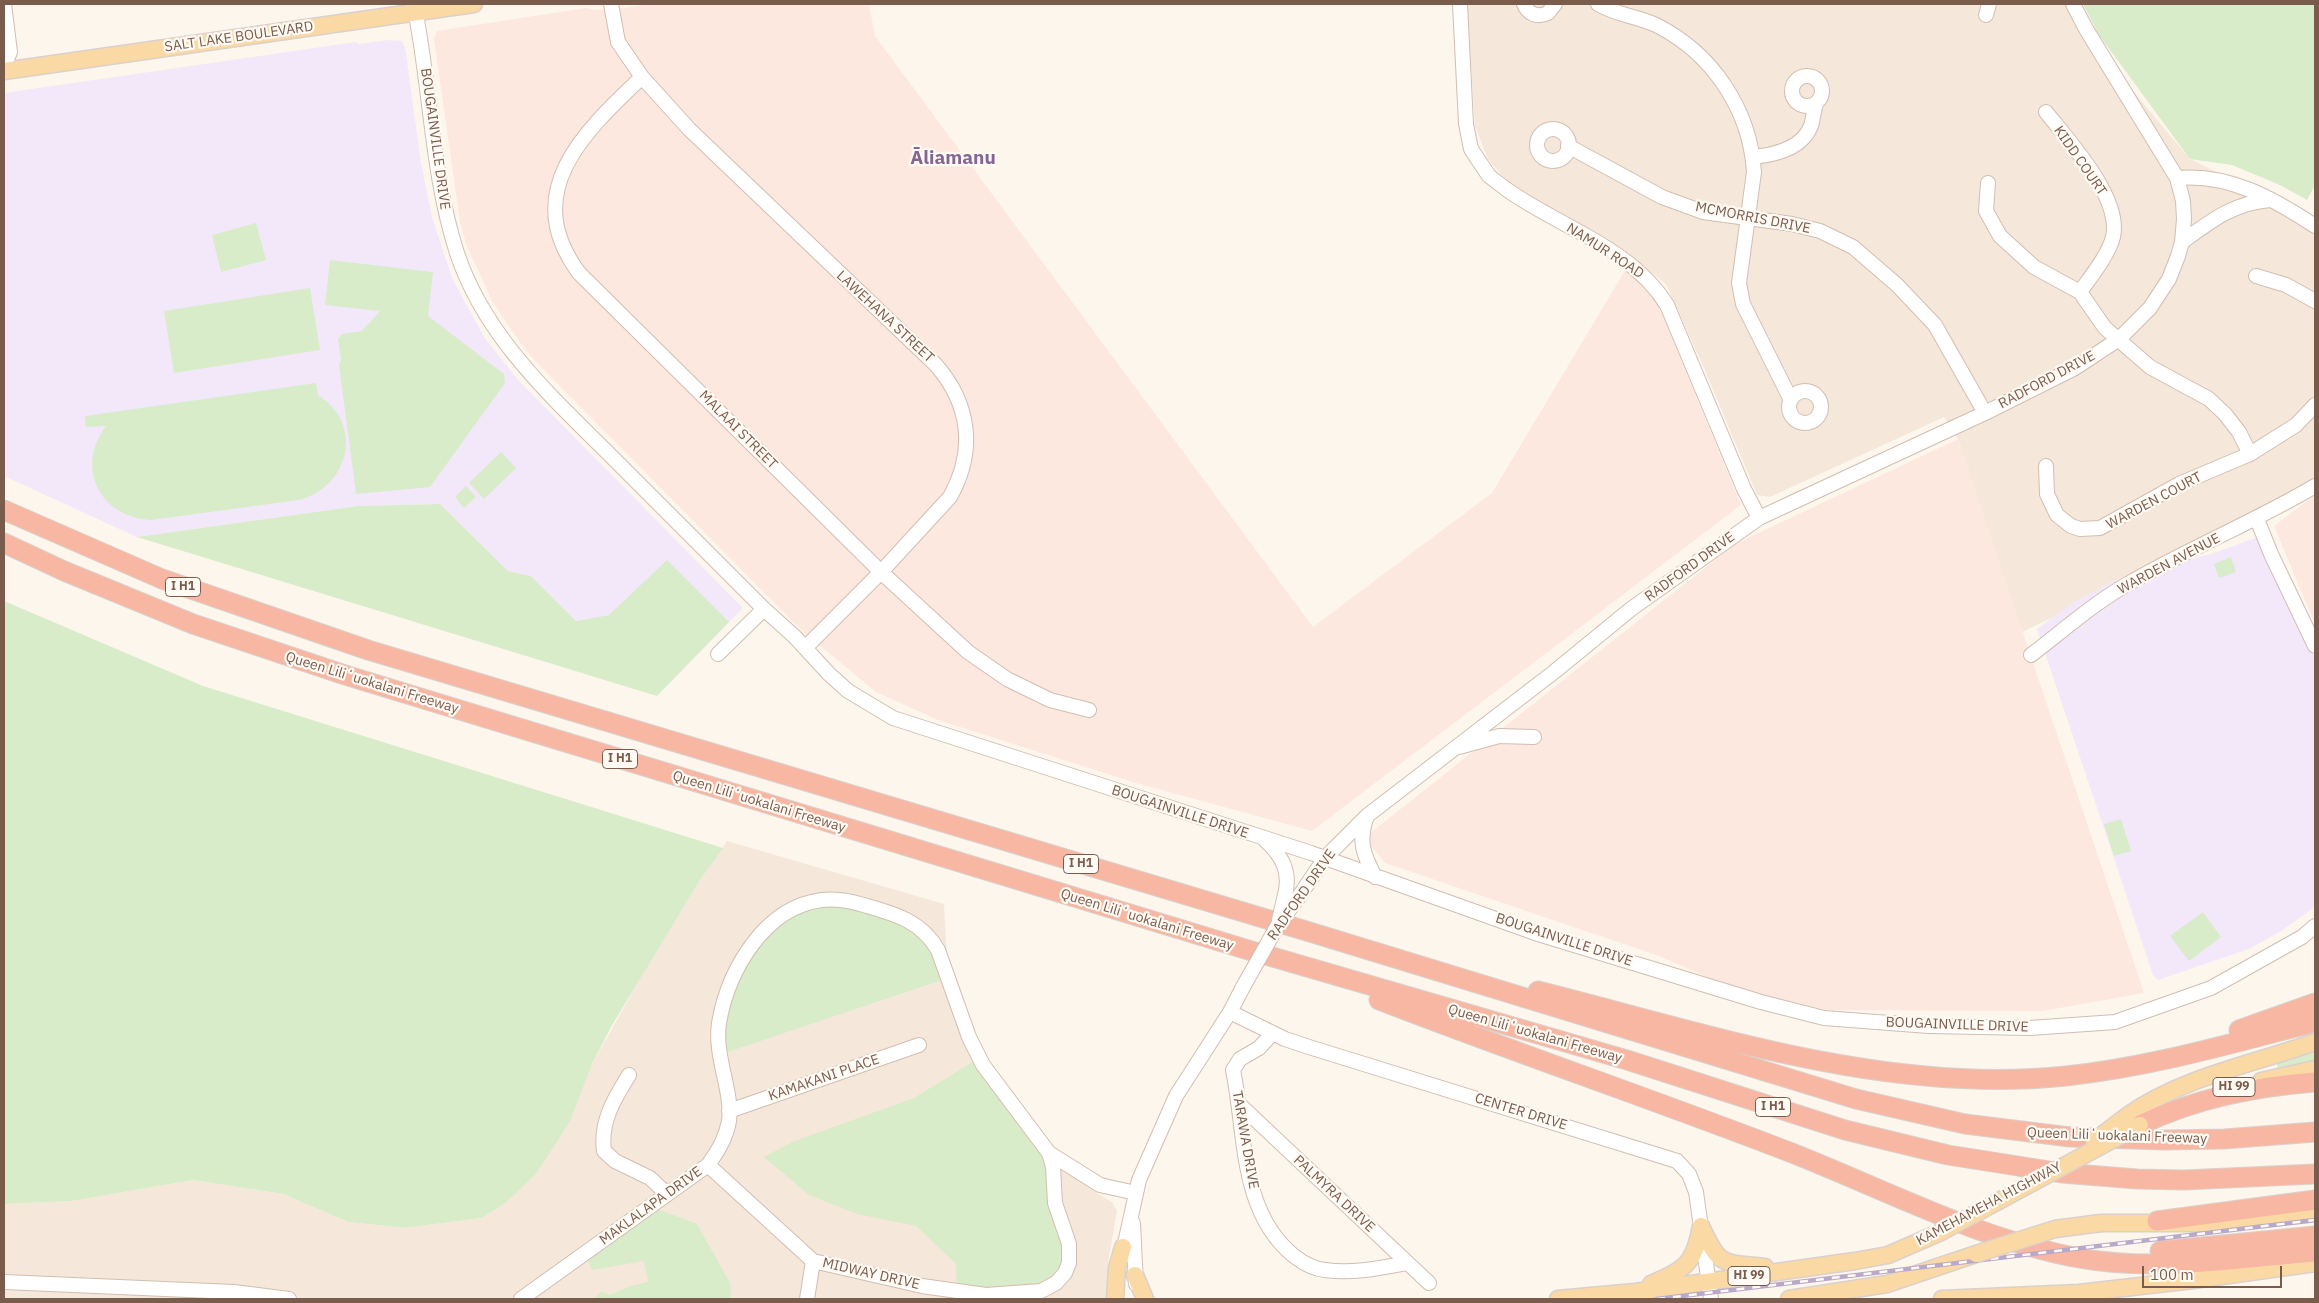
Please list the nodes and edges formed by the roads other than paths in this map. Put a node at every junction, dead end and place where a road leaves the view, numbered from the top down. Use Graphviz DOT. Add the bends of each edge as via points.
graph roads {
  1 [pos="4,4"];
  2 [pos="474,4"];
  3 [pos="611,4"];
  4 [pos="1460,4"];
  5 [pos="1524,4"];
  6 [pos="1555,4"];
  7 [pos="1598,4"];
  8 [pos="2073,4"];
  9 [pos="415,7"];
  10 [pos="4,67"];
  11 [pos="4,71"];
  12 [pos="642,77"];
  13 [pos="1816,103"];
  14 [pos="2046,112"];
  15 [pos="1568,146"];
  16 [pos="1753,158"];
  17 [pos="2177,178"];
  18 [pos="1988,183"];
  19 [pos="2273,200"];
  20 [pos="1748,219"];
  21 [pos="2315,226"];
  22 [pos="2182,242"];
  23 [pos="2256,276"];
  24 [pos="2080,292"];
  25 [pos="2315,302"];
  26 [pos="2118,339"];
  27 [pos="1791,400"];
  28 [pos="2315,405"];
  29 [pos="1986,412"];
  30 [pos="2250,454"];
  31 [pos="2046,466"];
  32 [pos="2315,486"];
  33 [pos="4,510"];
  34 [pos="1759,518"];
  35 [pos="2258,518"];
  36 [pos="4,543"];
  37 [pos="881,572"];
  38 [pos="764,609"];
  39 [pos="2315,646"];
  40 [pos="805,648"];
  41 [pos="718,654"];
  42 [pos="2031,654"];
  43 [pos="1088,710"];
  44 [pos="1534,737"];
  45 [pos="1452,750"];
  46 [pos="1368,815"];
  47 [pos="1263,838"];
  48 [pos="1325,858"];
  49 [pos="1375,876"];
  50 [pos="1291,896"];
  51 [pos="2315,926"];
  52 [pos="1313,934"];
  53 [pos="1245,949"];
  54 [pos="2315,1003"];
  55 [pos="1230,1012"];
  56 [pos="2315,1022"];
  57 [pos="1273,1033"];
  58 [pos="2315,1042"];
  59 [pos="919,1045"];
  60 [pos="2315,1069"];
  61 [pos="629,1075"];
  62 [pos="1940,1076"];
  63 [pos="2315,1082"];
  64 [pos="1239,1104"];
  65 [pos="729,1111"];
  66 [pos="2159,1114"];
  67 [pos="2133,1121"];
  68 [pos="2315,1132"];
  69 [pos="1049,1153"];
  70 [pos="708,1165"];
  71 [pos="2315,1174"];
  72 [pos="1136,1193"];
  73 [pos="667,1194"];
  74 [pos="2315,1200"];
  75 [pos="1132,1212"];
  76 [pos="2315,1213"];
  77 [pos="2157,1221"];
  78 [pos="1701,1226"];
  79 [pos="2315,1236"];
  80 [pos="1123,1246"];
  81 [pos="2032,1248"];
  82 [pos="2315,1252"];
  83 [pos="813,1261"];
  84 [pos="1407,1263"];
  85 [pos="2315,1263"];
  86 [pos="1789,1270"];
  87 [pos="1135,1275"];
  88 [pos="1710,1281"];
  89 [pos="4,1282"];
  90 [pos="1430,1283"];
  91 [pos="1041,1291"];
  92 [pos="1634,1292"];
  93 [pos="289,1299"];
  94 [pos="521,1299"];
  95 [pos="807,1299"];
  96 [pos="1114,1299"];
  97 [pos="1122,1299"];
  98 [pos="1137,1299"];
  99 [pos="1145,1299"];
  100 [pos="1558,1299"];
  101 [pos="1711,1299"];
  102 [pos="1788,1299"];
  103 [pos="1942,1299"];
  1 -- 10 [label="street" via="10,52"];
  2 -- 9 [label="main road, SALT LAKE BOULEVARD"];
  3 -- 12 [label="street, LAWEHANA STREET" via="618,42"];
  4 -- 34 [label="street, NAMUR ROAD" via="1466,124 1472,150 1489,176 1506,189 1620,257 1655,286 1667,305"];
  5 -- 6 [label="street" via="1528,11 1538,16 1548,14"];
  7 -- 16 [label="street" via="1654,24 1682,40 1707,61 1737,104"];
  8 -- 17 [label="street, RADFORD DRIVE"];
  9 -- 11 [label="main road, SALT LAKE BOULEVARD"];
  9 -- 38 [label="street, BOUGAINVILLE DRIVE" via="441,198 458,256 493,327 530,372"];
  12 -- 37 [label="street, LAWEHANA STREET" via="689,129 936,365 955,390 966,420 967,436 967,452 958,483 941,509"];
  12 -- 37 [label="street, MALAAI STREET" via="574,149 558,181 555,208 557,229 564,248 579,273"];
  13 -- 16 [label="street" via="1810,128 1798,142 1777,154"];
  14 -- 24 [label="street, KIDD COURT" via="2105,193 2113,215 2113,236 2101,262"];
  15 -- 20 [label="street, MCMORRIS DRIVE" via="1662,197 1703,212"];
  16 -- 20 [label="street"];
  17 -- 19 [label="street" via="2194,176 2224,181"];
  17 -- 22 [label="street, RADFORD DRIVE" via="2183,201"];
  18 -- 24 [label="street" via="1986,211 2000,236 2034,267"];
  19 -- 21 [label="street"];
  19 -- 22 [label="street" via="2250,202 2228,211"];
  20 -- 27 [label="street" via="1739,283 1743,304"];
  20 -- 29 [label="street, MCMORRIS DRIVE" via="1820,231 1853,247 1935,324"];
  22 -- 26 [label="street, RADFORD DRIVE" via="2169,279 2154,301"];
  23 -- 25 [label="street" via="2286,286"];
  24 -- 26 [label="street" via="2105,328"];
  26 -- 29 [label="street, RADFORD DRIVE" via="2082,364"];
  26 -- 30 [label="street" via="2150,367 2209,399 2239,432"];
  28 -- 30 [label="street, WARDEN COURT" via="2296,425"];
  29 -- 34 [label="street, RADFORD DRIVE"];
  30 -- 31 [label="street, WARDEN COURT" via="2179,484 2114,522 2087,530 2072,526 2057,515 2047,494"];
  32 -- 35 [label="street, WARDEN AVENUE"];
  33 -- 52 [label="highway, Queen Liliʻuokalani Freeway / I H1" via="162,579 368,650"];
  34 -- 45 [label="street, RADFORD DRIVE" via="1631,609"];
  35 -- 39 [label="street"];
  35 -- 42 [label="street, WARDEN AVENUE" via="2130,582"];
  36 -- 53 [label="highway, Queen Liliʻuokalani Freeway / I H1" via="133,600 265,649"];
  37 -- 40 [label="street, LAWEHANA STREET"];
  37 -- 43 [label="street, MALAAI STREET" via="968,652 1007,679 1050,700"];
  38 -- 40 [label="street, BOUGAINVILLE DRIVE"];
  38 -- 41 [label="street"];
  40 -- 47 [label="street, BOUGAINVILLE DRIVE" via="828,674 870,706 918,728"];
  44 -- 45 [label="street" via="1499,736"];
  45 -- 46 [label="street, RADFORD DRIVE"];
  46 -- 48 [label="street, RADFORD DRIVE"];
  46 -- 49 [label="street" via="1362,844 1364,856"];
  47 -- 48 [label="street, BOUGAINVILLE DRIVE"];
  47 -- 50 [label="street" via="1285,865"];
  48 -- 49 [label="street, BOUGAINVILLE DRIVE"];
  48 -- 50 [label="street, RADFORD DRIVE"];
  49 -- 51 [label="street, BOUGAINVILLE DRIVE" via="1535,933 1761,1002 1824,1018 1929,1026 2030,1028 2115,1022 2211,988 2302,937"];
  50 -- 55 [label="street, RADFORD DRIVE, bridge"];
  52 -- 62 [label="highway" via="1799,1058 1869,1070"];
  52 -- 68 [label="highway, Queen Liliʻuokalani Freeway / I H1" via="1788,1081 1913,1114 2070,1137 2224,1139"];
  53 -- 71 [label="highway, Queen Liliʻuokalani Freeway / I H1" via="1627,1060 1845,1130 1948,1155 2062,1173 2136,1180"];
  53 -- 81 [label="highway" via="1715,1123 1980,1231"];
  54 -- 62 [label="highway" via="2206,1041 2109,1064 2042,1073"];
  55 -- 57 [label="street, CENTER DRIVE"];
  55 -- 72 [label="street, RADFORD DRIVE" via="1176,1096"];
  56 -- 62 [label="highway" via="2151,1063 2104,1071 2002,1080"];
  57 -- 64 [label="street, TARAWA DRIVE" via="1233,1070"];
  57 -- 78 [label="street, CENTER DRIVE" via="1677,1161 1689,1174 1696,1192"];
  58 -- 67 [label="main road, KAMEHAMEHA HIGHWAY" via="2206,1077 2158,1098"];
  59 -- 65 [label="street, KAMAKANI PLACE"];
  60 -- 66 [label="main road, HI 99" via="2206,1094 2179,1102"];
  61 -- 73 [label="street" via="606,1118 604,1151 615,1161 650,1178"];
  63 -- 66 [label="highway" via="2218,1096"];
  64 -- 84 [label="street, PALMYRA DRIVE"];
  64 -- 84 [label="street, TARAWA DRIVE" via="1252,1188 1264,1220 1280,1245 1303,1263 1323,1270 1355,1272"];
  65 -- 69 [label="street, MAKLALAPA DRIVE" via="719,1055 719,1024 743,958 781,916 806,904 836,899 900,916 917,924 932,940 982,1065"];
  65 -- 70 [label="street, MAKLALAPA DRIVE" via="724,1140"];
  66 -- 67 [label="highway"];
  67 -- 86 [label="main road, KAMEHAMEHA HIGHWAY / HI 99, bridge" via="2063,1166 1941,1232 1888,1255"];
  69 -- 72 [label="street" via="1100,1185"];
  69 -- 91 [label="street, MAKLALAPA DRIVE" via="1055,1202 1069,1244 1069,1258 1062,1278"];
  70 -- 73 [label="street, MAKLALAPA DRIVE"];
  70 -- 83 [label="street, MIDWAY DRIVE"];
  72 -- 75 [label="street, RADFORD DRIVE"];
  73 -- 94 [label="street, MAKLALAPA DRIVE"];
  74 -- 77 [label="highway"];
  75 -- 80 [label="street, RADFORD DRIVE"];
  75 -- 87 [label="street, RADFORD DRIVE"];
  76 -- 77 [label="main road" via="2216,1223"];
  77 -- 102 [label="main road, bridge" via="2055,1229 1887,1284"];
  78 -- 86 [label="main road" via="1718,1258 1733,1264"];
  78 -- 88 [label="street, CENTER DRIVE"];
  78 -- 92 [label="main road" via="1696,1250 1689,1262 1675,1273"];
  79 -- 81 [label="highway" via="2112,1255"];
  80 -- 96 [label="main road"];
  80 -- 97 [label="street, RADFORD DRIVE"];
  81 -- 82 [label="highway" via="2081,1259 2161,1264"];
  83 -- 91 [label="street, MIDWAY DRIVE" via="957,1292 986,1295"];
  83 -- 95 [label="street"];
  84 -- 90 [label="street, PALMYRA DRIVE"];
  85 -- 103 [label="main road" via="2079,1293"];
  86 -- 88 [label="main road, KAMEHAMEHA HIGHWAY / HI 99"];
  87 -- 98 [label="street, RADFORD DRIVE"];
  87 -- 99 [label="main road"];
  88 -- 92 [label="main road, KAMEHAMEHA HIGHWAY / HI 99"];
  88 -- 101 [label="street, CENTER DRIVE"];
  89 -- 93 [label="street" via="234,1292"];
  92 -- 100 [label="main road, KAMEHAMEHA HIGHWAY / HI 99"];
}
